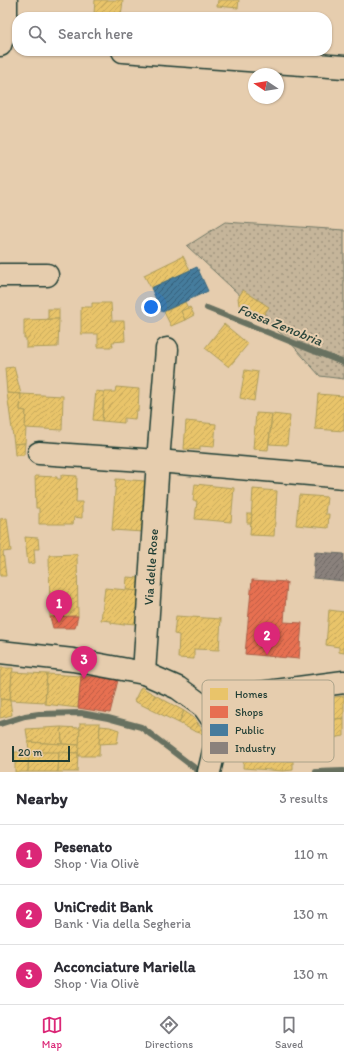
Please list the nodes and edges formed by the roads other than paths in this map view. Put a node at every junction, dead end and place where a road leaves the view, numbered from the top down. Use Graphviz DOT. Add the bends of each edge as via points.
graph roads {
  1 [pos="6,0"];
  2 [pos="6,44"];
  3 [pos="192,56"];
  4 [pos="344,67"];
  5 [pos="0,275"];
  6 [pos="47,275"];
  7 [pos="167,349"];
  8 [pos="38,454"];
  9 [pos="158,461"];
  10 [pos="344,476"];
  11 [pos="0,652"];
  12 [pos="144,673"];
  13 [pos="344,682"];
  14 [pos="334,683"];
  15 [pos="202,706"];
  16 [pos="211,762"];
  17 [pos="209,772"];
  1 -- 2 [label="street"];
  3 -- 4 [label="street"];
  5 -- 6 [label="street"];
  7 -- 9 [label="street, Via delle Rose"];
  8 -- 9 [label="street"];
  9 -- 10 [label="street"];
  9 -- 12 [label="street, Via delle Rose"];
  11 -- 12 [label="street" via="73,660"];
  12 -- 15 [label="street" via="178,688"];
  13 -- 14 [label="street"];
  16 -- 17 [label="street"];
}
